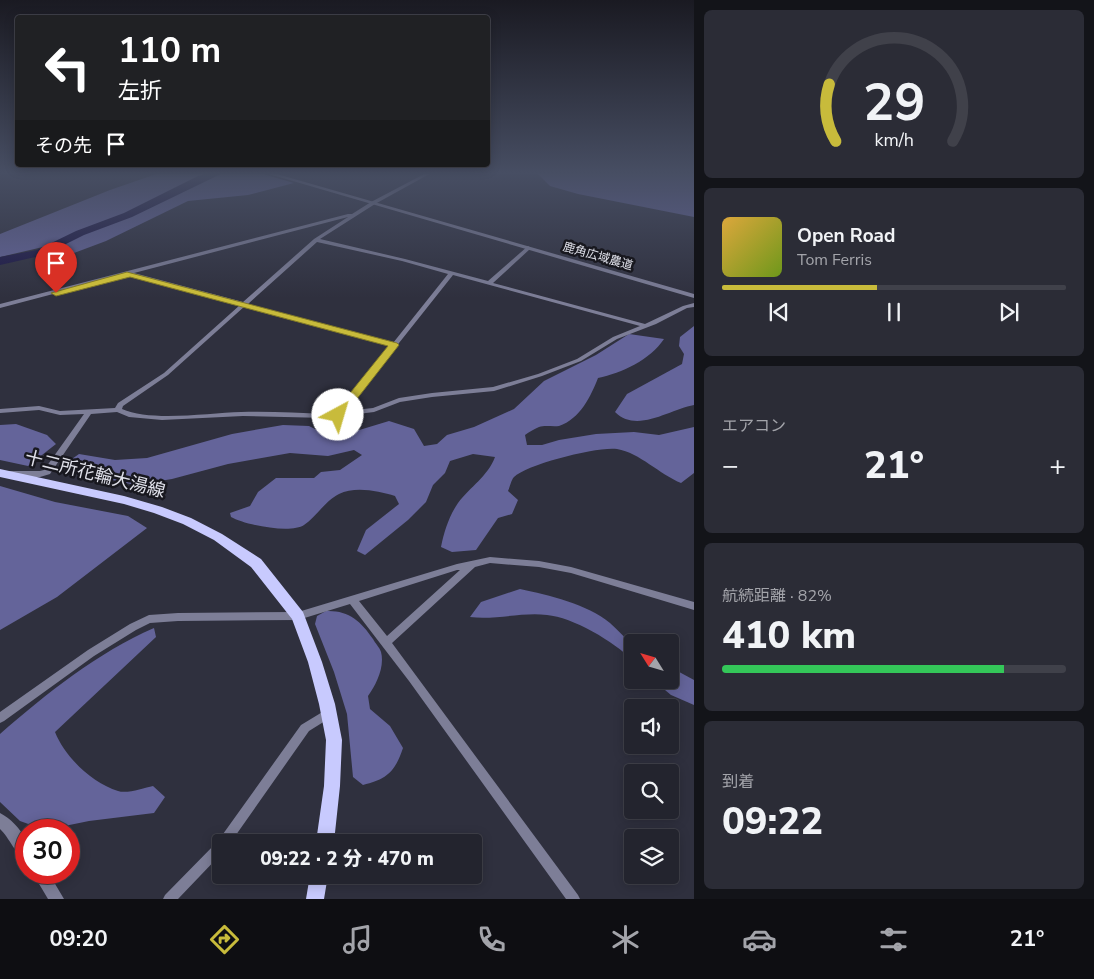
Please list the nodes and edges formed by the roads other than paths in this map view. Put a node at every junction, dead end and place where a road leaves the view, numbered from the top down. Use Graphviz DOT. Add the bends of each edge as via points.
graph roads {
  1 [pos="356,214"];
  2 [pos="358,214"];
  3 [pos="411,214"];
  4 [pos="316,240"];
  5 [pos="528,248"];
  6 [pos="130,274"];
  7 [pos="450,275"];
  8 [pos="488,284"];
  9 [pos="694,296"];
  10 [pos="694,304"];
  11 [pos="243,305"];
  12 [pos="0,306"];
  13 [pos="645,326"];
  14 [pos="394,345"];
  15 [pos="118,410"];
  16 [pos="0,411"];
  17 [pos="89,412"];
  18 [pos="338,415"];
  19 [pos="1,473"];
  20 [pos="473,563"];
  21 [pos="353,600"];
  22 [pos="694,606"];
  23 [pos="298,616"];
  24 [pos="386,643"];
  25 [pos="329,713"];
  26 [pos="0,718"];
  27 [pos="0,820"];
  28 [pos="230,834"];
  29 [pos="326,834"];
  30 [pos="15,836"];
  31 [pos="212,855"];
  32 [pos="47,884"];
  33 [pos="318,884"];
  34 [pos="56,899"];
  35 [pos="169,899"];
  36 [pos="315,899"];
  37 [pos="574,899"];
  1 -- 6 [label="street"];
  2 -- 4 [label="street"];
  3 -- 5 [label="street, 鹿角広域農道"];
  4 -- 7 [label="street" via="403,260"];
  4 -- 11 [label="street"];
  5 -- 8 [label="street"];
  5 -- 9 [label="street, 鹿角広域農道"];
  6 -- 11 [label="street"];
  6 -- 12 [label="street"];
  7 -- 8 [label="street"];
  7 -- 14 [label="street"];
  8 -- 13 [label="street"];
  10 -- 13 [label="street"];
  11 -- 14 [label="street"];
  11 -- 15 [label="street" via="166,374 120,405"];
  13 -- 18 [label="street" via="614,338 579,360 494,390 399,400 374,410"];
  14 -- 18 [label="street"];
  15 -- 17 [label="street"];
  15 -- 18 [label="street" via="129,415 162,418 243,414"];
  16 -- 17 [label="street" via="39,408 60,413"];
  17 -- 19 [label="street" via="46,472"];
  19 -- 23 [label="main road, 十二所花輪大湯線" via="124,500 187,521 256,563"];
  20 -- 21 [label="street"];
  20 -- 22 [label="street" via="490,560 538,564 610,580"];
  20 -- 24 [label="street"];
  21 -- 23 [label="street"];
  21 -- 24 [label="street"];
  23 -- 25 [label="main road, 十二所花輪大湯線" via="316,662"];
  23 -- 26 [label="street" via="149,619 91,653"];
  24 -- 37 [label="street"];
  25 -- 28 [label="street" via="304,728"];
  25 -- 29 [label="main road, 十二所花輪大湯線" via="334,740"];
  27 -- 30 [label="street"];
  31 -- 35 [label="street"];
  32 -- 34 [label="street"];
  33 -- 36 [label="main road"];
}
